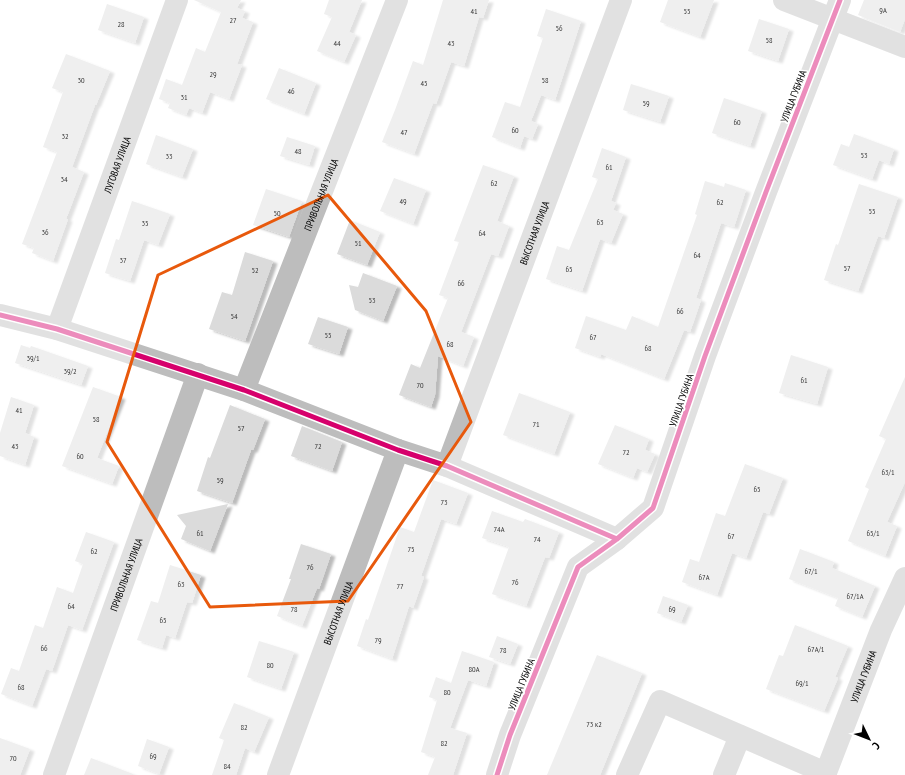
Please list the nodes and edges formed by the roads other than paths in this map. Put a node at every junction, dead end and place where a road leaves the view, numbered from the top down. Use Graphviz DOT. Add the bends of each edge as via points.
graph roads {
  1 [pos="177,0"];
  2 [pos="397,0"];
  3 [pos="622,0"];
  4 [pos="784,0"];
  5 [pos="836,10"];
  6 [pos="905,47"];
  7 [pos="1,317"];
  8 [pos="57,329"];
  9 [pos="198,374"];
  10 [pos="244,390"];
  11 [pos="398,450"];
  12 [pos="447,466"];
  13 [pos="617,539"];
  14 [pos="905,578"];
  15 [pos="740,736"];
  16 [pos="825,774"];
  17 [pos="54,775"];
  18 [pos="278,775"];
  19 [pos="497,775"];
  20 [pos="627,775"];
  21 [pos="724,775"];
  1 -- 8 [label="street, ЛУГОВАЯ УЛИЦА"];
  2 -- 10 [label="street, ПРИВОЛЬНАЯ УЛИЦА"];
  3 -- 12 [label="street, ВЫСОТНАЯ УЛИЦА"];
  4 -- 5 [label="street"];
  5 -- 6 [label="street"];
  5 -- 13 [label="street, УЛИЦА ГУБИНА" via="735,274 653,508"];
  7 -- 8 [label="street"];
  8 -- 9 [label="street"];
  9 -- 10 [label="street"];
  9 -- 17 [label="street, ПРИВОЛЬНАЯ УЛИЦА"];
  10 -- 11 [label="street"];
  11 -- 12 [label="street"];
  11 -- 18 [label="street, ВЫСОТНАЯ УЛИЦА"];
  12 -- 13 [label="street"];
  13 -- 19 [label="street, УЛИЦА ГУБИНА" via="578,567 510,735"];
  14 -- 16 [label="street, УЛИЦА ГУБИНА" via="881,630"];
  15 -- 16 [label="street"];
  15 -- 20 [label="street" via="660,701"];
  15 -- 21 [label="street"];
}
